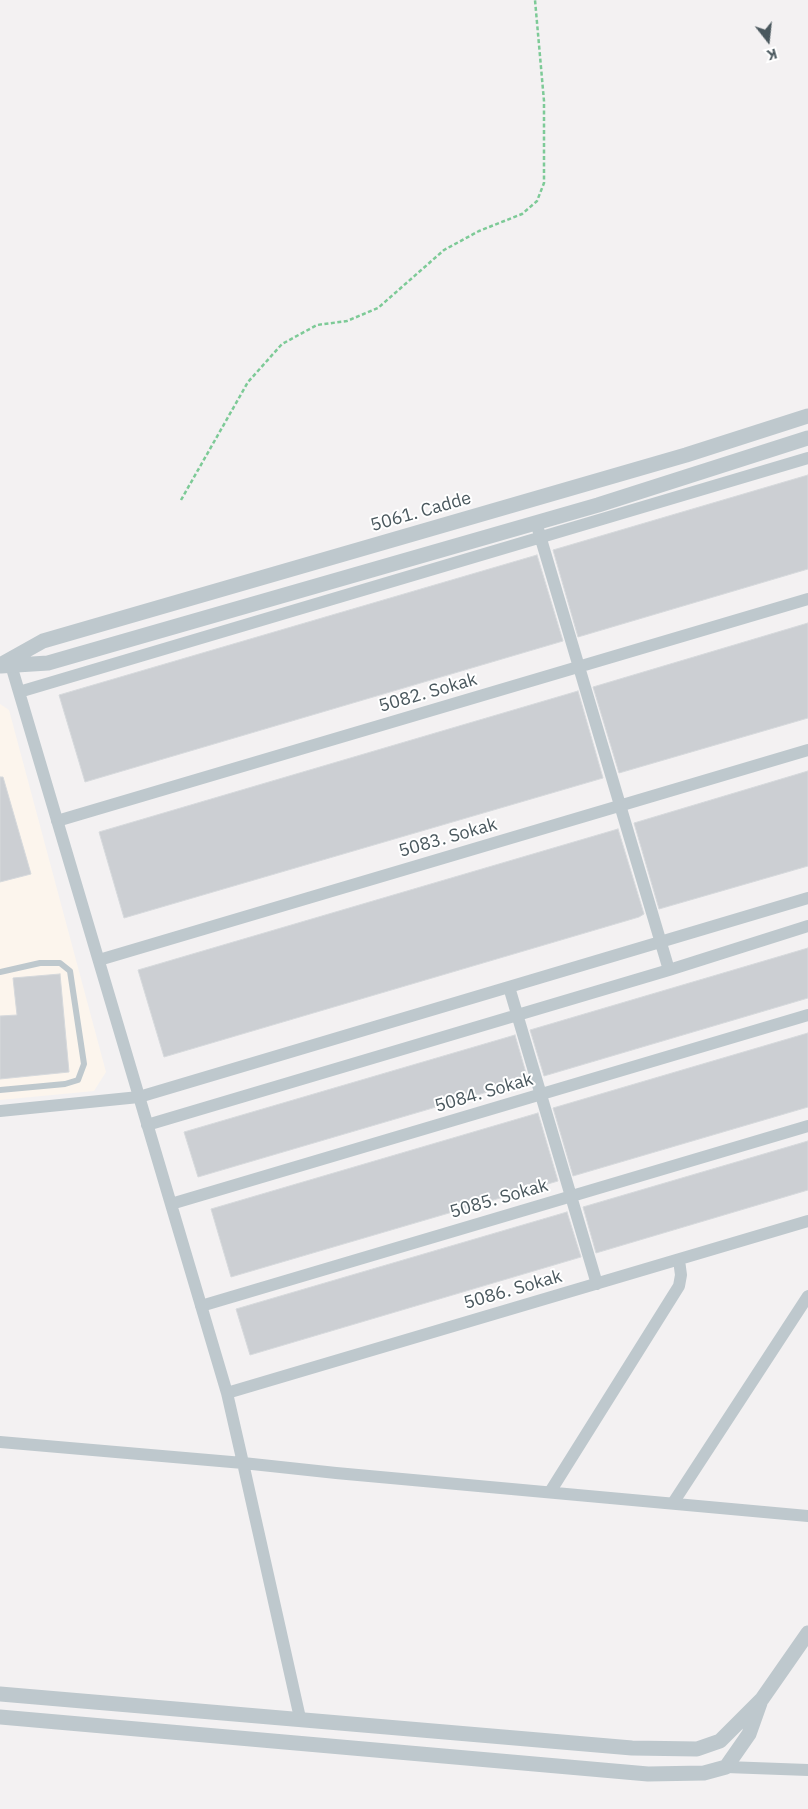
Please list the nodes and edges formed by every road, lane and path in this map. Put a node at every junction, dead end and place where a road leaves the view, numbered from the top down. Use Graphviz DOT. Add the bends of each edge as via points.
graph roads {
  1 [pos="535,0"];
  2 [pos="808,416"];
  3 [pos="808,438"];
  4 [pos="808,458"];
  5 [pos="181,500"];
  6 [pos="539,530"];
  7 [pos="808,599"];
  8 [pos="4,665"];
  9 [pos="579,667"];
  10 [pos="19,692"];
  11 [pos="808,750"];
  12 [pos="620,805"];
  13 [pos="57,821"];
  14 [pos="808,898"];
  15 [pos="808,926"];
  16 [pos="661,942"];
  17 [pos="99,960"];
  18 [pos="669,970"];
  19 [pos="0,972"];
  20 [pos="509,987"];
  21 [pos="518,1015"];
  22 [pos="808,1015"];
  23 [pos="0,1090"];
  24 [pos="541,1094"];
  25 [pos="139,1097"];
  26 [pos="0,1111"];
  27 [pos="147,1124"];
  28 [pos="808,1126"];
  29 [pos="571,1196"];
  30 [pos="171,1204"];
  31 [pos="808,1221"];
  32 [pos="679,1260"];
  33 [pos="597,1284"];
  34 [pos="808,1296"];
  35 [pos="201,1306"];
  36 [pos="227,1393"];
  37 [pos="0,1442"];
  38 [pos="243,1463"];
  39 [pos="550,1492"];
  40 [pos="673,1504"];
  41 [pos="808,1516"];
  42 [pos="808,1633"];
  43 [pos="0,1694"];
  44 [pos="762,1699"];
  45 [pos="0,1717"];
  46 [pos="300,1718"];
  47 [pos="726,1767"];
  48 [pos="808,1770"];
  1 -- 5 [label="path" via="544,102 544,183 537,201 522,214 479,231 444,250 378,308 347,322 317,325 282,344 260,365 240,394"];
  2 -- 8 [label="street, 5061. Cadde" via="686,455 43,641"];
  3 -- 6 [label="street"];
  4 -- 6 [label="street"];
  6 -- 8 [label="street" via="48,663"];
  6 -- 9 [label="street"];
  6 -- 10 [label="street"];
  7 -- 9 [label="street, 5082. Sokak"];
  8 -- 10 [label="street"];
  9 -- 12 [label="street"];
  9 -- 13 [label="street, 5082. Sokak"];
  10 -- 13 [label="street"];
  11 -- 12 [label="street, 5083. Sokak"];
  12 -- 16 [label="street"];
  12 -- 17 [label="street, 5083. Sokak"];
  13 -- 17 [label="street"];
  14 -- 16 [label="street"];
  15 -- 18 [label="street"];
  16 -- 18 [label="street"];
  16 -- 20 [label="street"];
  17 -- 25 [label="street"];
  18 -- 21 [label="street"];
  19 -- 23 [label="lane" via="40,963 60,963 70,971 84,1064 78,1080 66,1084"];
  20 -- 21 [label="street"];
  20 -- 25 [label="street"];
  21 -- 24 [label="street"];
  21 -- 27 [label="street"];
  22 -- 24 [label="street, 5084. Sokak"];
  24 -- 29 [label="street"];
  24 -- 30 [label="street, 5084. Sokak"];
  25 -- 26 [label="street"];
  25 -- 27 [label="street"];
  27 -- 30 [label="street"];
  28 -- 29 [label="street, 5085. Sokak"];
  29 -- 33 [label="street"];
  29 -- 35 [label="street, 5085. Sokak"];
  30 -- 35 [label="street"];
  31 -- 32 [label="street, 5086. Sokak"];
  32 -- 33 [label="street, 5086. Sokak"];
  32 -- 39 [label="street" via="679,1286"];
  33 -- 36 [label="street, 5086. Sokak"];
  34 -- 40 [label="street"];
  35 -- 36 [label="street"];
  36 -- 38 [label="street"];
  37 -- 38 [label="street"];
  38 -- 39 [label="street"];
  38 -- 46 [label="street"];
  39 -- 40 [label="street"];
  40 -- 41 [label="street"];
  42 -- 44 [label="street"];
  43 -- 46 [label="street"];
  44 -- 46 [label="street" via="720,1741 697,1750 632,1748"];
  44 -- 47 [label="street" via="749,1734"];
  45 -- 47 [label="street" via="648,1774 704,1772"];
  47 -- 48 [label="street"];
}
